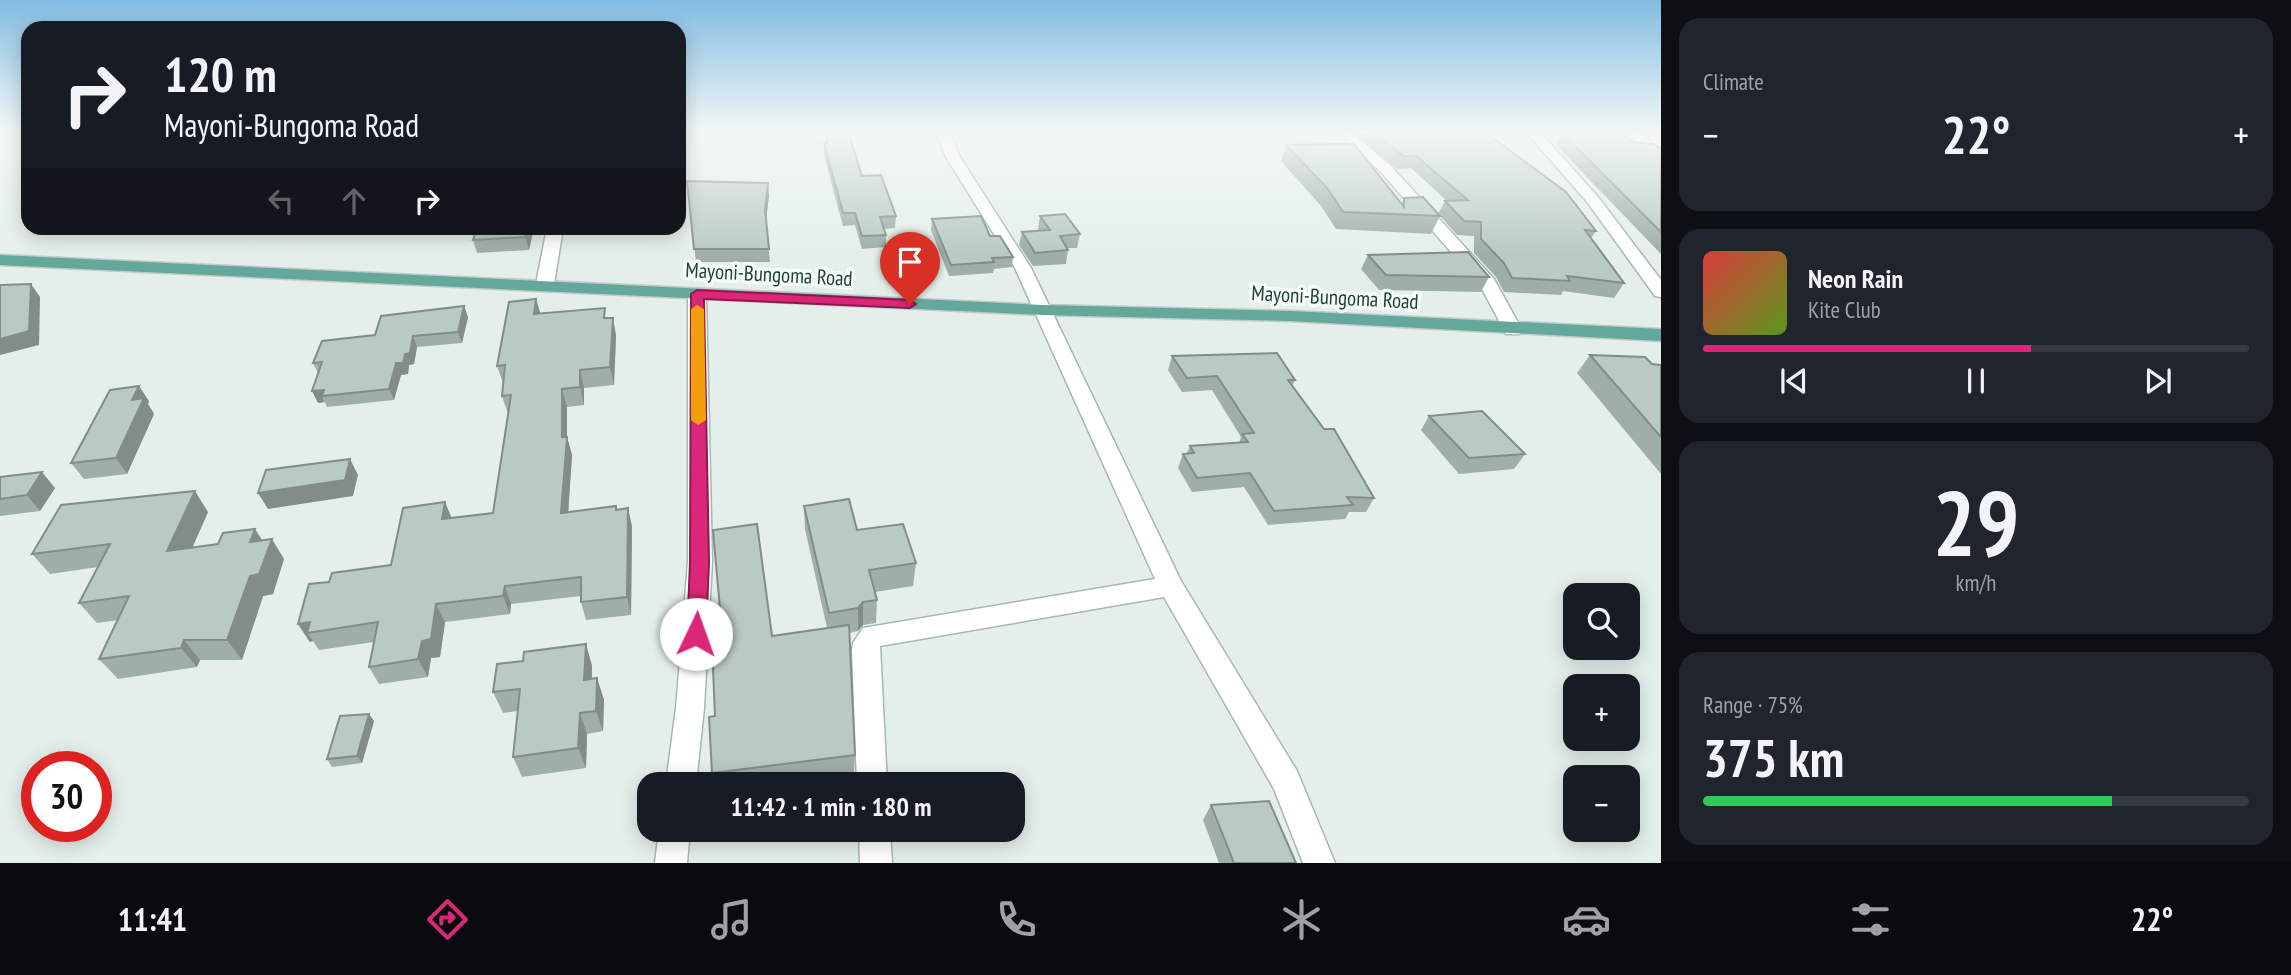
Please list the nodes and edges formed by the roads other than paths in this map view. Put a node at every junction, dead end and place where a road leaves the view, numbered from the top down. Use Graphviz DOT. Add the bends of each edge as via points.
graph roads {
  1 [pos="963,172"];
  2 [pos="1389,172"];
  3 [pos="1569,172"];
  4 [pos="554,235"];
  5 [pos="0,260"];
  6 [pos="545,284"];
  7 [pos="1661,292"];
  8 [pos="697,294"];
  9 [pos="1042,310"];
  10 [pos="1513,330"];
  11 [pos="1661,335"];
  12 [pos="1171,586"];
  13 [pos="682,772"];
  14 [pos="871,772"];
  15 [pos="674,842"];
  16 [pos="875,842"];
  17 [pos="671,863"];
  18 [pos="876,863"];
  19 [pos="1319,863"];
  1 -- 9 [label="street" via="1023,268"];
  2 -- 10 [label="street" via="1488,283"];
  3 -- 7 [label="street"];
  4 -- 6 [label="street"];
  5 -- 6 [label="main road, Mayoni-Bungoma Road"];
  6 -- 8 [label="main road, Mayoni-Bungoma Road"];
  8 -- 9 [label="main road, Mayoni-Bungoma Road"];
  8 -- 13 [label="street" via="700,562"];
  9 -- 10 [label="main road, Mayoni-Bungoma Road" via="1290,316"];
  9 -- 12 [label="street"];
  10 -- 11 [label="main road, Mayoni-Bungoma Road"];
  12 -- 14 [label="street" via="872,636 865,651"];
  12 -- 19 [label="street" via="1286,781"];
  15 -- 17 [label="street"];
  16 -- 18 [label="street"];
}
